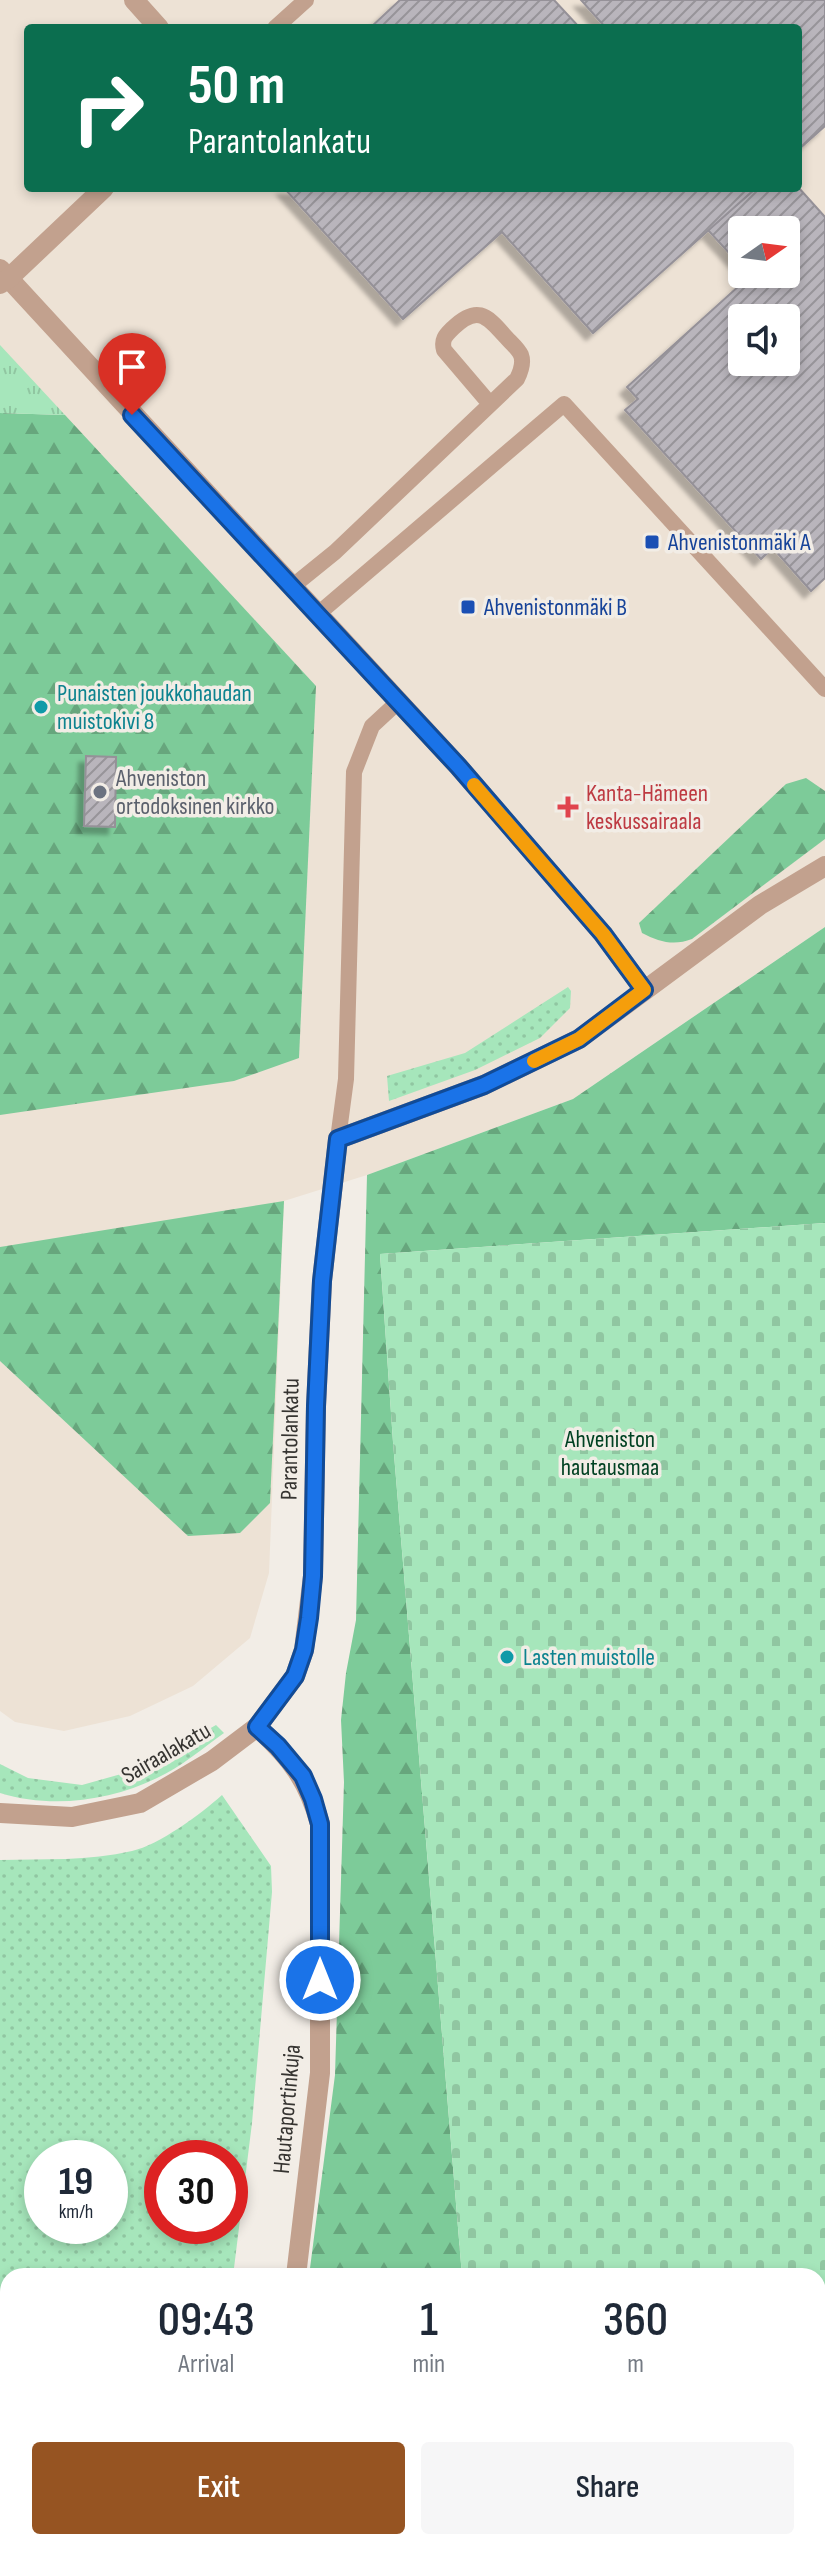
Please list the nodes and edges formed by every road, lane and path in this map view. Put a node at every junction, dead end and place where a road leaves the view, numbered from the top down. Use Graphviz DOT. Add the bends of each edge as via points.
graph roads {
  1 [pos="134,0"];
  2 [pos="306,0"];
  3 [pos="155,24"];
  4 [pos="279,24"];
  5 [pos="99,192"];
  6 [pos="3,277"];
  7 [pos="490,404"];
  8 [pos="293,586"];
  9 [pos="318,614"];
  10 [pos="825,689"];
  11 [pos="399,701"];
  12 [pos="825,866"];
  13 [pos="644,990"];
  14 [pos="338,1139"];
  15 [pos="257,1727"];
  16 [pos="0,1813"];
  17 [pos="297,2268"];
  1 -- 3 [label="street"];
  2 -- 4 [label="lane"];
  5 -- 6 [label="street"];
  6 -- 8 [label="street"];
  7 -- 7 [label="lane" via="517,379 521,354 488,317 465,317 446,335 444,350"];
  7 -- 8 [label="lane"];
  8 -- 9 [label="street"];
  9 -- 10 [label="lane" via="564,404"];
  9 -- 11 [label="street"];
  11 -- 13 [label="street" via="603,934"];
  11 -- 14 [label="lane" via="372,726 354,772 346,1079"];
  12 -- 13 [label="street" via="760,905"];
  13 -- 14 [label="street" via="579,1039 538,1059 484,1085"];
  14 -- 15 [label="street, Parantolankatu" via="322,1281 309,1618 295,1676"];
  15 -- 16 [label="street, Sairaalakatu" via="140,1803 72,1817"];
  15 -- 17 [label="street, Hautaportinkuja" via="303,1776 320,1824 320,2073"];
}
